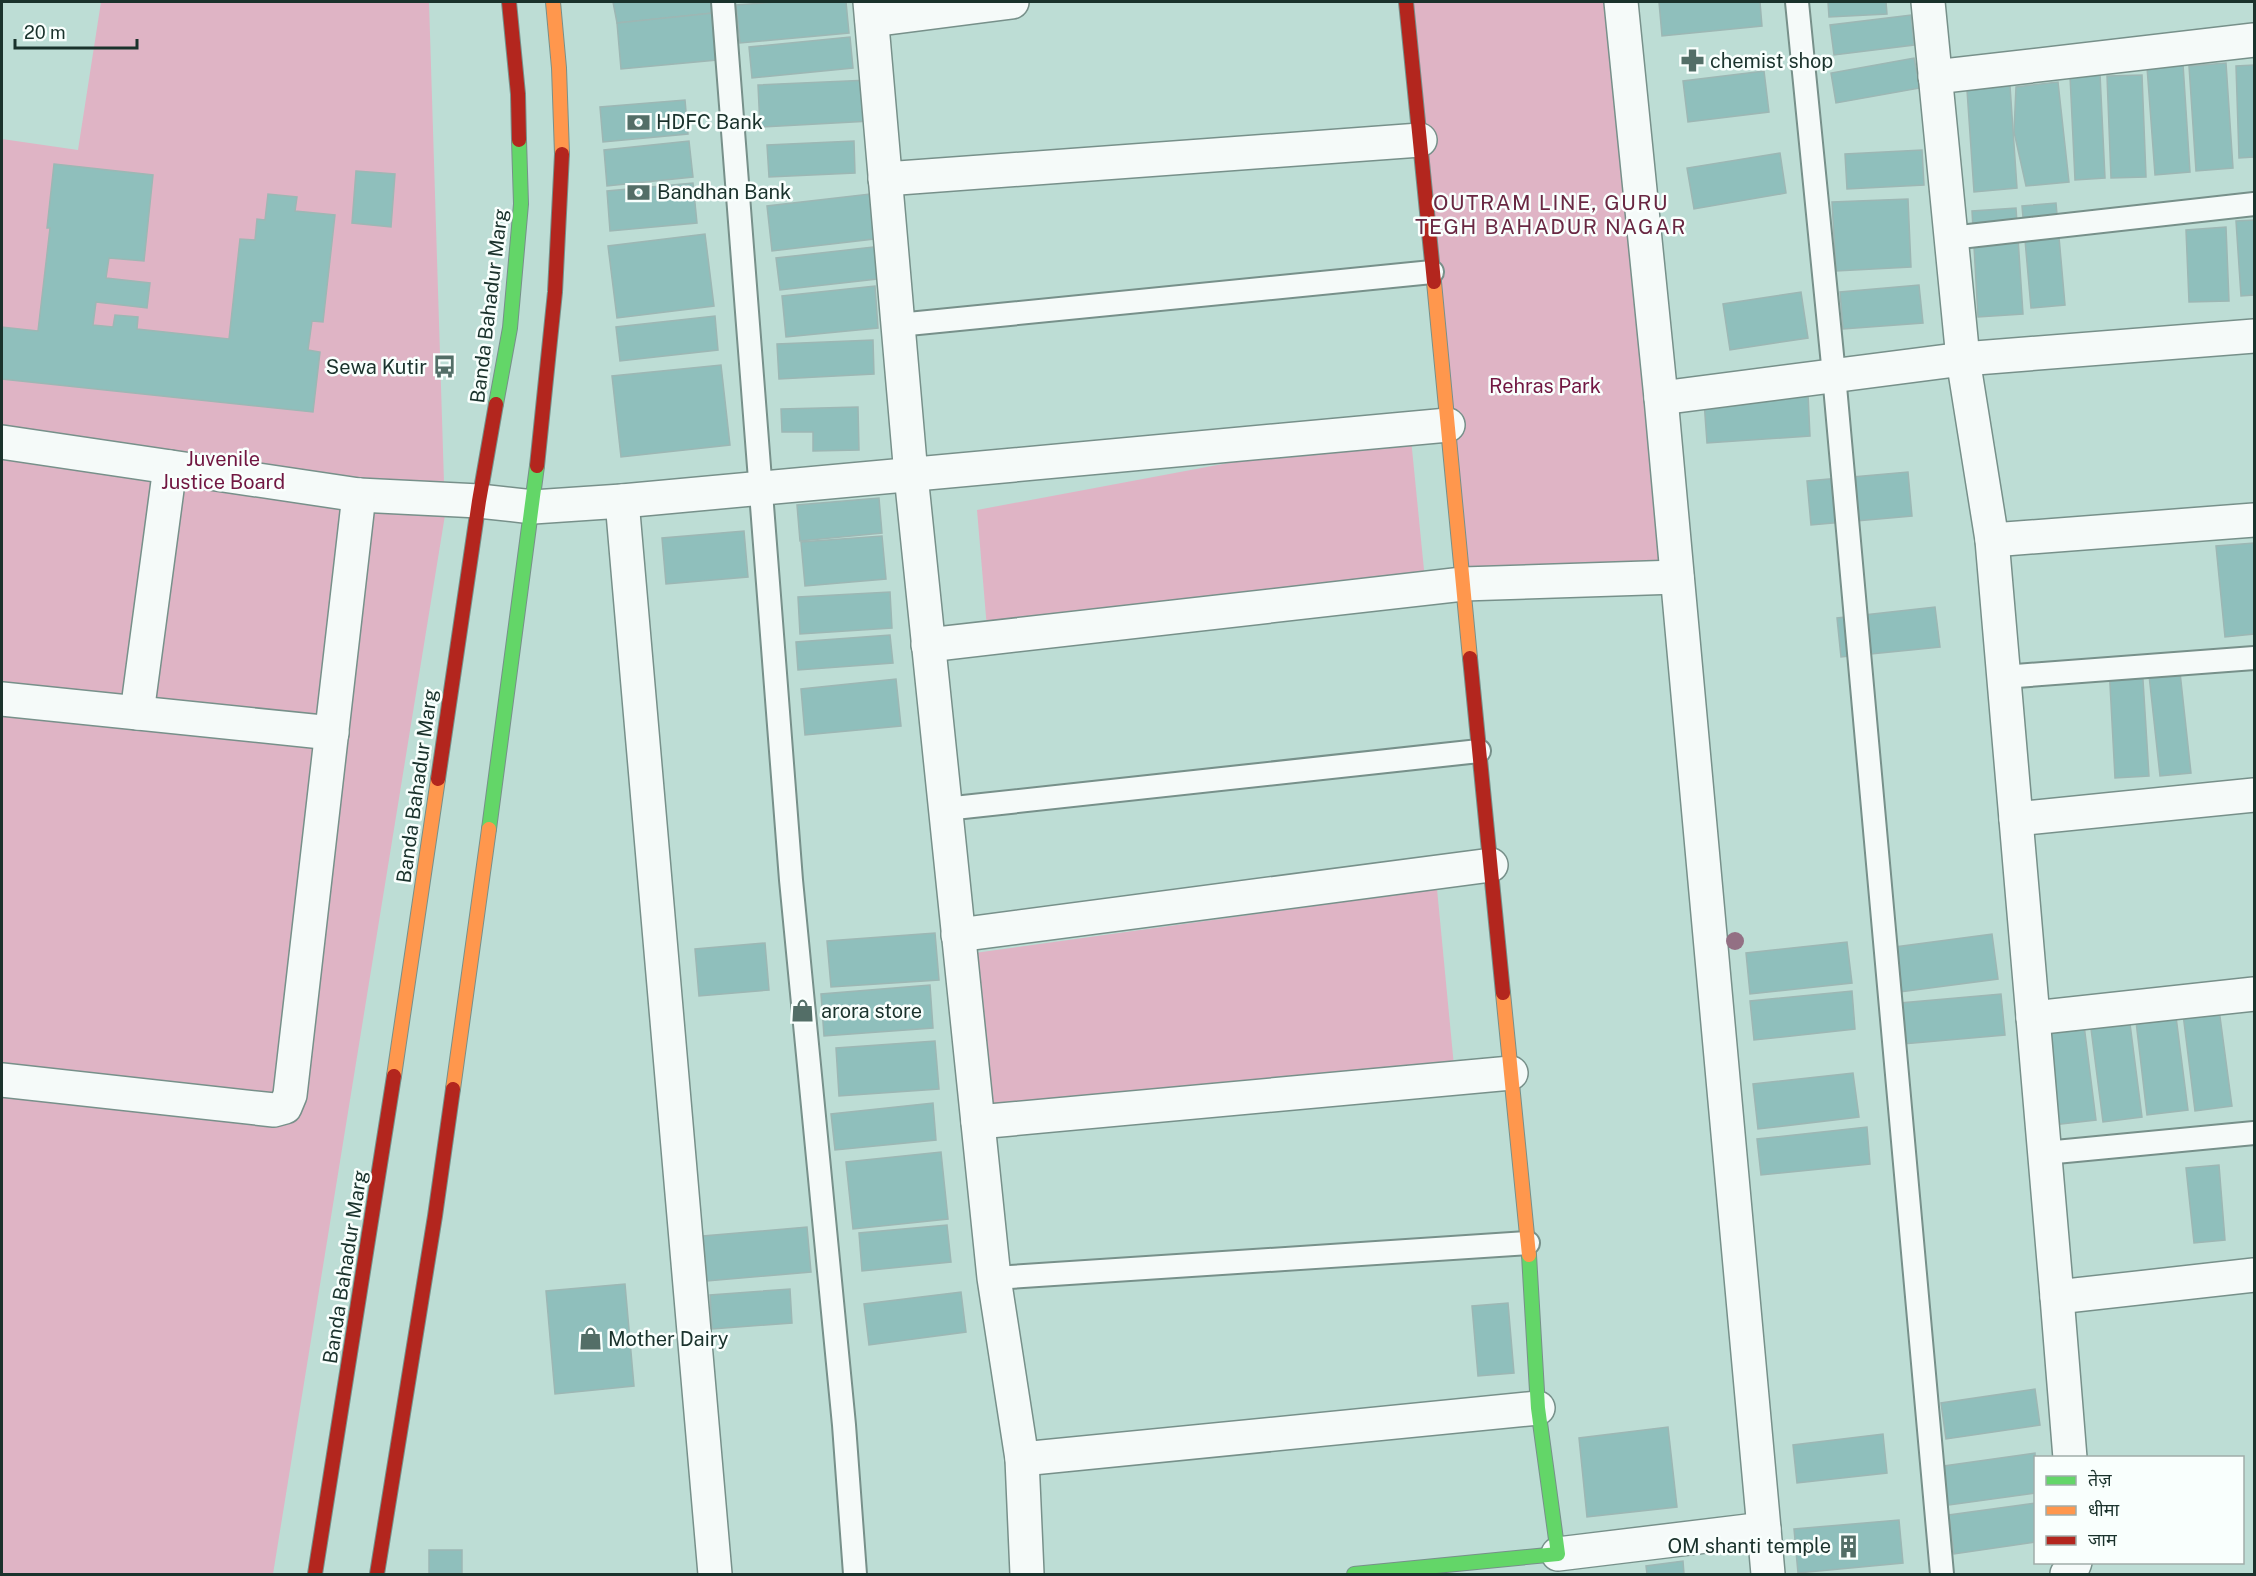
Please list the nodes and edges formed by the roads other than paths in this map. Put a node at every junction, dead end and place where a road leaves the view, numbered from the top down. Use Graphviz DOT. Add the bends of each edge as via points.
graph roads {
  1 [pos="509,2"];
  2 [pos="553,2"];
  3 [pos="723,2"];
  4 [pos="1012,2"];
  5 [pos="1406,2"];
  6 [pos="1622,2"];
  7 [pos="1797,2"];
  8 [pos="1928,2"];
  9 [pos="871,11"];
  10 [pos="2254,40"];
  11 [pos="1935,77"];
  12 [pos="1420,140"];
  13 [pos="885,179"];
  14 [pos="2254,204"];
  15 [pos="1951,238"];
  16 [pos="1432,272"];
  17 [pos="898,325"];
  18 [pos="2254,336"];
  19 [pos="1963,359"];
  20 [pos="1834,375"];
  21 [pos="1660,398"];
  22 [pos="1448,425"];
  23 [pos="2,442"];
  24 [pos="170,467"];
  25 [pos="911,475"];
  26 [pos="762,488"];
  27 [pos="359,495"];
  28 [pos="480,501"];
  29 [pos="622,501"];
  30 [pos="533,507"];
  31 [pos="2254,520"];
  32 [pos="1992,540"];
  33 [pos="1677,577"];
  34 [pos="1463,584"];
  35 [pos="928,645"];
  36 [pos="2254,658"];
  37 [pos="2003,677"];
  38 [pos="2,699"];
  39 [pos="137,712"];
  40 [pos="332,733"];
  41 [pos="1479,751"];
  42 [pos="2254,795"];
  43 [pos="945,809"];
  44 [pos="2016,819"];
  45 [pos="1491,865"];
  46 [pos="958,935"];
  47 [pos="2254,994"];
  48 [pos="2033,1018"];
  49 [pos="1511,1073"];
  50 [pos="2,1080"];
  51 [pos="978,1122"];
  52 [pos="2254,1133"];
  53 [pos="2045,1153"];
  54 [pos="1528,1243"];
  55 [pos="2254,1275"];
  56 [pos="994,1278"];
  57 [pos="2057,1296"];
  58 [pos="1538,1408"];
  59 [pos="2070,1456"];
  60 [pos="1022,1459"];
  61 [pos="1764,1528"];
  62 [pos="1558,1554"];
  63 [pos="315,1575"];
  64 [pos="377,1575"];
  65 [pos="715,1575"];
  66 [pos="855,1575"];
  67 [pos="1027,1575"];
  68 [pos="1354,1575"];
  69 [pos="1768,1575"];
  70 [pos="1942,1575"];
  1 -- 28 [label="street, Banda Bahadur Marg" via="518,94 522,204 510,328"];
  2 -- 30 [label="street" via="562,166 555,292"];
  3 -- 26 [label="lane"];
  4 -- 9 [label="street"];
  5 -- 12 [label="street"];
  6 -- 21 [label="street"];
  7 -- 20 [label="lane"];
  8 -- 11 [label="street"];
  9 -- 13 [label="street"];
  10 -- 11 [label="street"];
  11 -- 15 [label="street"];
  12 -- 13 [label="street"];
  12 -- 16 [label="street"];
  13 -- 17 [label="street"];
  14 -- 15 [label="lane"];
  15 -- 19 [label="street"];
  16 -- 17 [label="lane"];
  16 -- 22 [label="street"];
  17 -- 25 [label="street"];
  18 -- 19 [label="street"];
  19 -- 20 [label="street"];
  19 -- 32 [label="street"];
  20 -- 21 [label="street"];
  20 -- 70 [label="lane"];
  21 -- 33 [label="street"];
  22 -- 25 [label="street"];
  22 -- 34 [label="street"];
  23 -- 24 [label="street"];
  24 -- 27 [label="street"];
  24 -- 39 [label="street"];
  25 -- 26 [label="street"];
  25 -- 35 [label="street"];
  26 -- 29 [label="street"];
  26 -- 66 [label="lane" via="791,880"];
  27 -- 28 [label="street"];
  27 -- 40 [label="street"];
  28 -- 30 [label="street"];
  28 -- 63 [label="street, Banda Bahadur Marg" via="377,1195"];
  29 -- 30 [label="street"];
  29 -- 65 [label="street"];
  30 -- 64 [label="street" via="435,1216"];
  31 -- 32 [label="street"];
  32 -- 37 [label="street"];
  33 -- 34 [label="street"];
  33 -- 61 [label="street"];
  34 -- 35 [label="street"];
  34 -- 41 [label="street"];
  35 -- 43 [label="street"];
  36 -- 37 [label="lane"];
  37 -- 44 [label="street"];
  38 -- 39 [label="street"];
  39 -- 40 [label="street"];
  40 -- 50 [label="street" via="290,1095 285,1107 274,1110"];
  41 -- 43 [label="lane"];
  41 -- 45 [label="street"];
  42 -- 44 [label="street"];
  43 -- 46 [label="street"];
  44 -- 48 [label="street"];
  45 -- 46 [label="street"];
  45 -- 49 [label="street"];
  46 -- 51 [label="street"];
  47 -- 48 [label="street"];
  48 -- 53 [label="street"];
  49 -- 51 [label="street"];
  49 -- 54 [label="street"];
  51 -- 56 [label="street"];
  52 -- 53 [label="lane"];
  53 -- 57 [label="street"];
  54 -- 56 [label="lane"];
  54 -- 58 [label="street"];
  55 -- 57 [label="street"];
  56 -- 60 [label="street"];
  57 -- 59 [label="street"];
  58 -- 60 [label="street"];
  58 -- 62 [label="street"];
  60 -- 67 [label="street"];
  61 -- 62 [label="street"];
  61 -- 69 [label="street"];
  62 -- 68 [label="street"];
}
